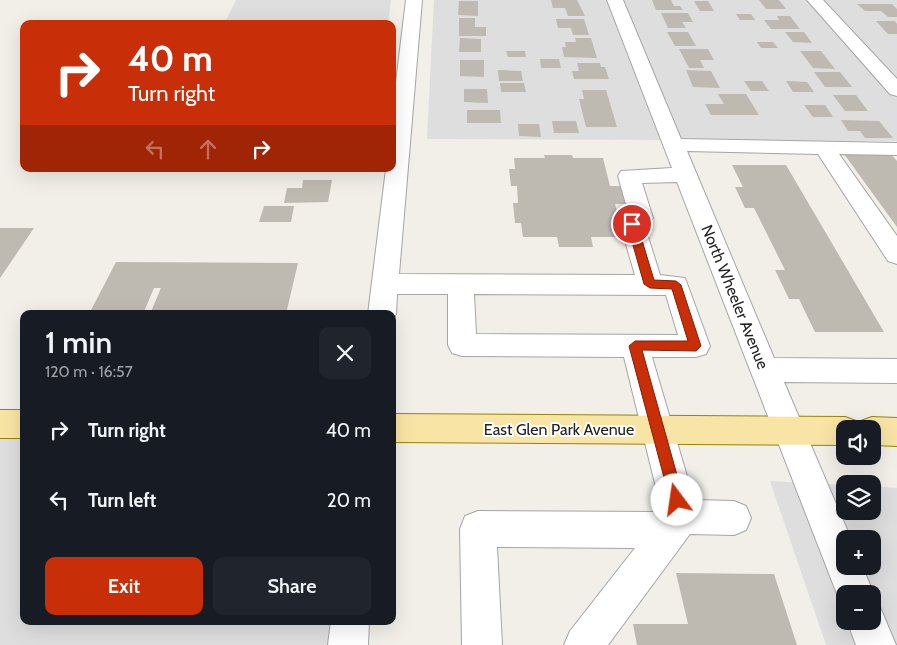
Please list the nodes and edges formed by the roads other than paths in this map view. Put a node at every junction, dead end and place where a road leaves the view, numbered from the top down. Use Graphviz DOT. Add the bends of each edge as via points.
graph roads {
  1 [pos="414,0"];
  2 [pos="614,0"];
  3 [pos="815,0"];
  4 [pos="897,90"];
  5 [pos="673,145"];
  6 [pos="825,149"];
  7 [pos="897,150"];
  8 [pos="685,175"];
  9 [pos="897,255"];
  10 [pos="385,284"];
  11 [pos="461,284"];
  12 [pos="650,284"];
  13 [pos="382,310"];
  14 [pos="635,346"];
  15 [pos="764,370"];
  16 [pos="897,371"];
  17 [pos="0,424"];
  18 [pos="20,424"];
  19 [pos="396,428"];
  20 [pos="659,430"];
  21 [pos="789,431"];
  22 [pos="836,431"];
  23 [pos="881,431"];
  24 [pos="897,432"];
  25 [pos="734,518"];
  26 [pos="676,524"];
  27 [pos="851,585"];
  28 [pos="350,625"];
  29 [pos="870,630"];
  30 [pos="348,645"];
  31 [pos="482,645"];
  32 [pos="584,645"];
  33 [pos="876,645"];
  1 -- 10 [label="street"];
  2 -- 5 [label="street, North Wheeler Avenue"];
  3 -- 4 [label="street"];
  5 -- 6 [label="street"];
  5 -- 8 [label="street, North Wheeler Avenue"];
  6 -- 7 [label="street"];
  6 -- 9 [label="street"];
  8 -- 12 [label="street" via="629,176 641,218 632,224"];
  8 -- 15 [label="street, North Wheeler Avenue"];
  10 -- 11 [label="street"];
  10 -- 13 [label="street"];
  11 -- 12 [label="street"];
  11 -- 14 [label="street" via="462,345"];
  12 -- 14 [label="street" via="676,285 696,346"];
  14 -- 20 [label="street"];
  15 -- 16 [label="street"];
  15 -- 21 [label="street, North Wheeler Avenue"];
  17 -- 18 [label="main road"];
  19 -- 20 [label="main road, East Glen Park Avenue"];
  20 -- 21 [label="main road, East Glen Park Avenue"];
  20 -- 26 [label="street"];
  21 -- 22 [label="main road, East Glen Park Avenue"];
  21 -- 27 [label="street, North Wheeler Avenue"];
  23 -- 24 [label="main road"];
  25 -- 26 [label="street"];
  26 -- 31 [label="street" via="478,529"];
  26 -- 32 [label="street"];
  28 -- 30 [label="street"];
  29 -- 33 [label="street"];
}
